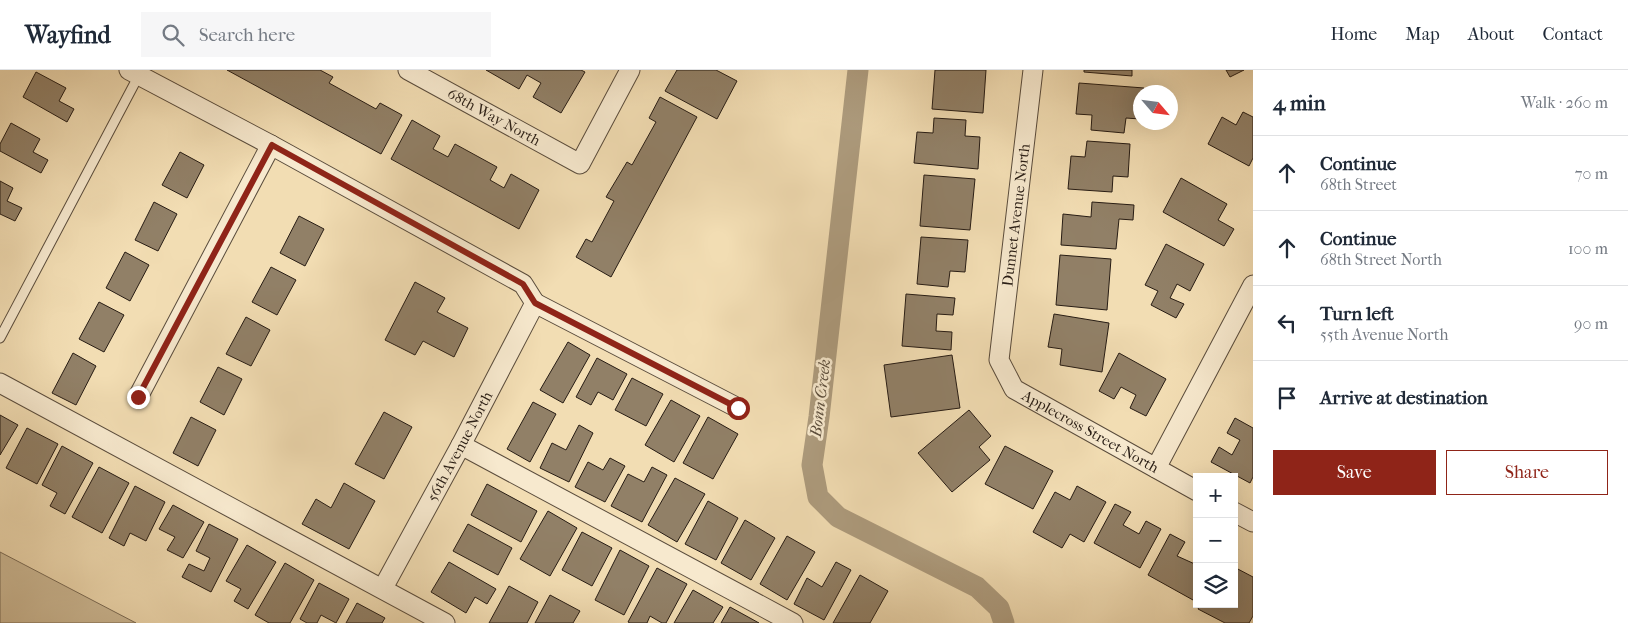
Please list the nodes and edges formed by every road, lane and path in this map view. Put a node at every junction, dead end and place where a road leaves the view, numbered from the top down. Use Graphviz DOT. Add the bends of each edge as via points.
graph roads {
  1 [pos="408,70"];
  2 [pos="630,70"];
  3 [pos="1033,70"];
  4 [pos="134,73"];
  5 [pos="272,145"];
  6 [pos="1253,285"];
  7 [pos="535,303"];
  8 [pos="0,338"];
  9 [pos="999,360"];
  10 [pos="0,383"];
  11 [pos="138,397"];
  12 [pos="738,408"];
  13 [pos="461,445"];
  14 [pos="1156,468"];
  15 [pos="1193,489"];
  16 [pos="1238,514"];
  17 [pos="1253,522"];
  18 [pos="383,588"];
  19 [pos="444,623"];
  20 [pos="793,623"];
  1 -- 2 [label="street, 68th Way North" via="580,164"];
  3 -- 9 [label="street, Dunnet Avenue North"];
  4 -- 5 [label="street"];
  4 -- 8 [label="lane"];
  5 -- 7 [label="street" via="523,284"];
  5 -- 11 [label="street"];
  6 -- 14 [label="street"];
  7 -- 12 [label="street"];
  7 -- 13 [label="street, 56th Avenue North"];
  9 -- 14 [label="street, Applecross Street North" via="1014,389"];
  10 -- 18 [label="street"];
  13 -- 18 [label="street, 56th Avenue North"];
  13 -- 20 [label="street"];
  14 -- 15 [label="street, Applecross Street North"];
  16 -- 17 [label="street"];
  18 -- 19 [label="street"];
}
